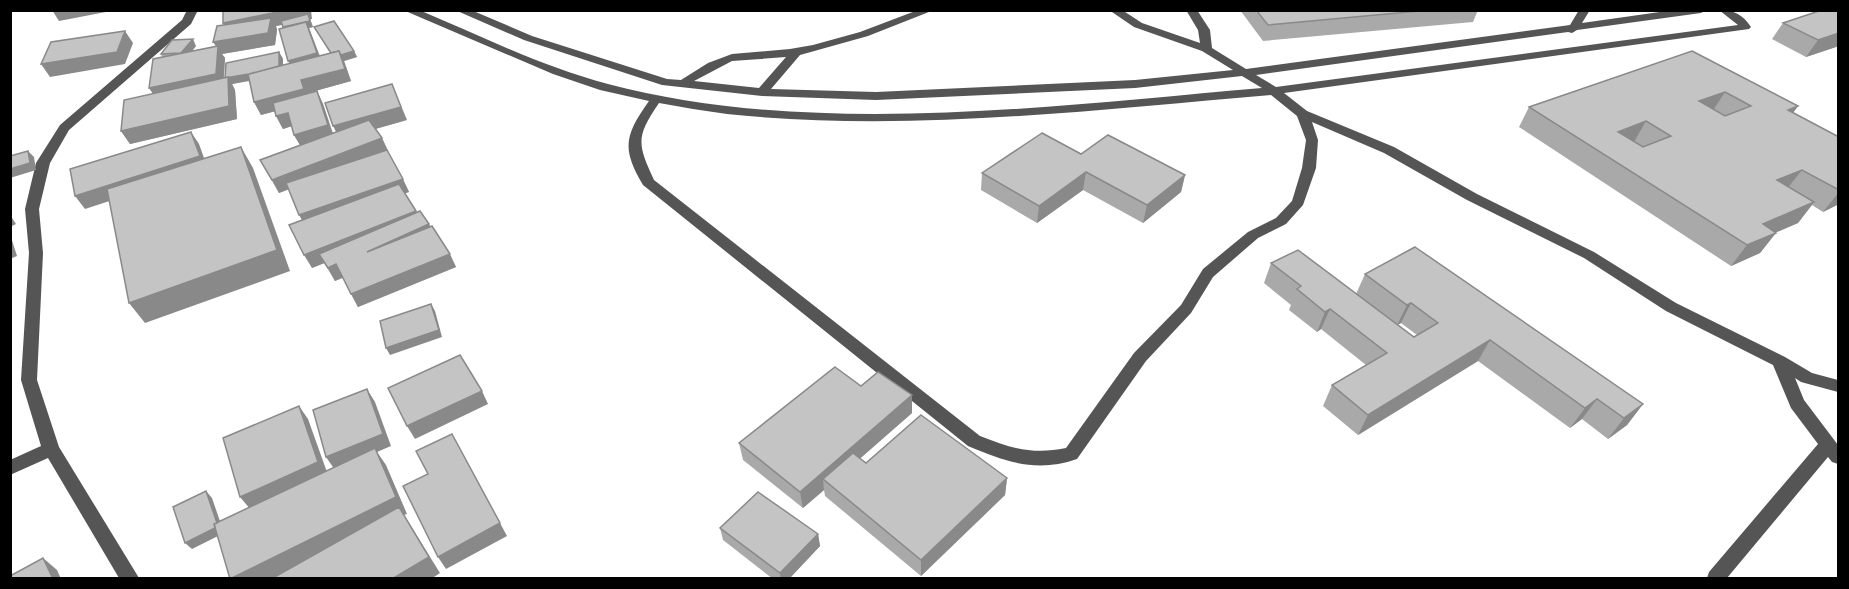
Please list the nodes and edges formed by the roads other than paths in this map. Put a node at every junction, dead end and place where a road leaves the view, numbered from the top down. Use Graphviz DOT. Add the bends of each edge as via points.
graph roads {
  1 [pos="193,10"];
  2 [pos="408,10"];
  3 [pos="460,10"];
  4 [pos="929,10"];
  5 [pos="1114,10"];
  6 [pos="1191,10"];
  7 [pos="1585,10"];
  8 [pos="1701,10"];
  9 [pos="1724,10"];
  10 [pos="1572,30"];
  11 [pos="1206,49"];
  12 [pos="795,53"];
  13 [pos="1242,74"];
  14 [pos="683,84"];
  15 [pos="1274,91"];
  16 [pos="762,92"];
  17 [pos="656,99"];
  18 [pos="1304,114"];
  19 [pos="1779,361"];
  20 [pos="1839,386"];
  21 [pos="51,449"];
  22 [pos="1833,451"];
  23 [pos="10,468"];
  24 [pos="1716,578"];
  25 [pos="129,579"];
  1 -- 21 [label="street" via="187,22 64,128 43,163 32,209 36,253 29,380"];
  2 -- 17 [label="street" via="556,72"];
  3 -- 14 [label="street" via="585,58"];
  4 -- 12 [label="street" via="878,30"];
  5 -- 11 [label="street" via="1138,25"];
  6 -- 11 [label="street" via="1204,30"];
  7 -- 10 [label="street"];
  8 -- 10 [label="street"];
  9 -- 15 [label="street" via="1745,27"];
  10 -- 13 [label="street"];
  11 -- 13 [label="street"];
  12 -- 14 [label="street" via="743,55 724,60 706,67"];
  12 -- 16 [label="street"];
  13 -- 15 [label="street"];
  13 -- 16 [label="street" via="943,94"];
  14 -- 16 [label="street"];
  15 -- 17 [label="street" via="1023,112 877,117 737,111"];
  15 -- 18 [label="street"];
  17 -- 18 [label="street" via="638,125 634,151 648,182 974,441 1004,453 1043,460 1071,454 1140,357 1186,309 1208,273 1253,235 1281,221 1298,202 1310,168 1312,140"];
  18 -- 19 [label="street" via="1389,150 1588,255 1671,307"];
  19 -- 20 [label="street" via="1807,378"];
  19 -- 22 [label="street" via="1797,403"];
  21 -- 23 [label="street"];
  21 -- 25 [label="street"];
  22 -- 24 [label="street"];
}
